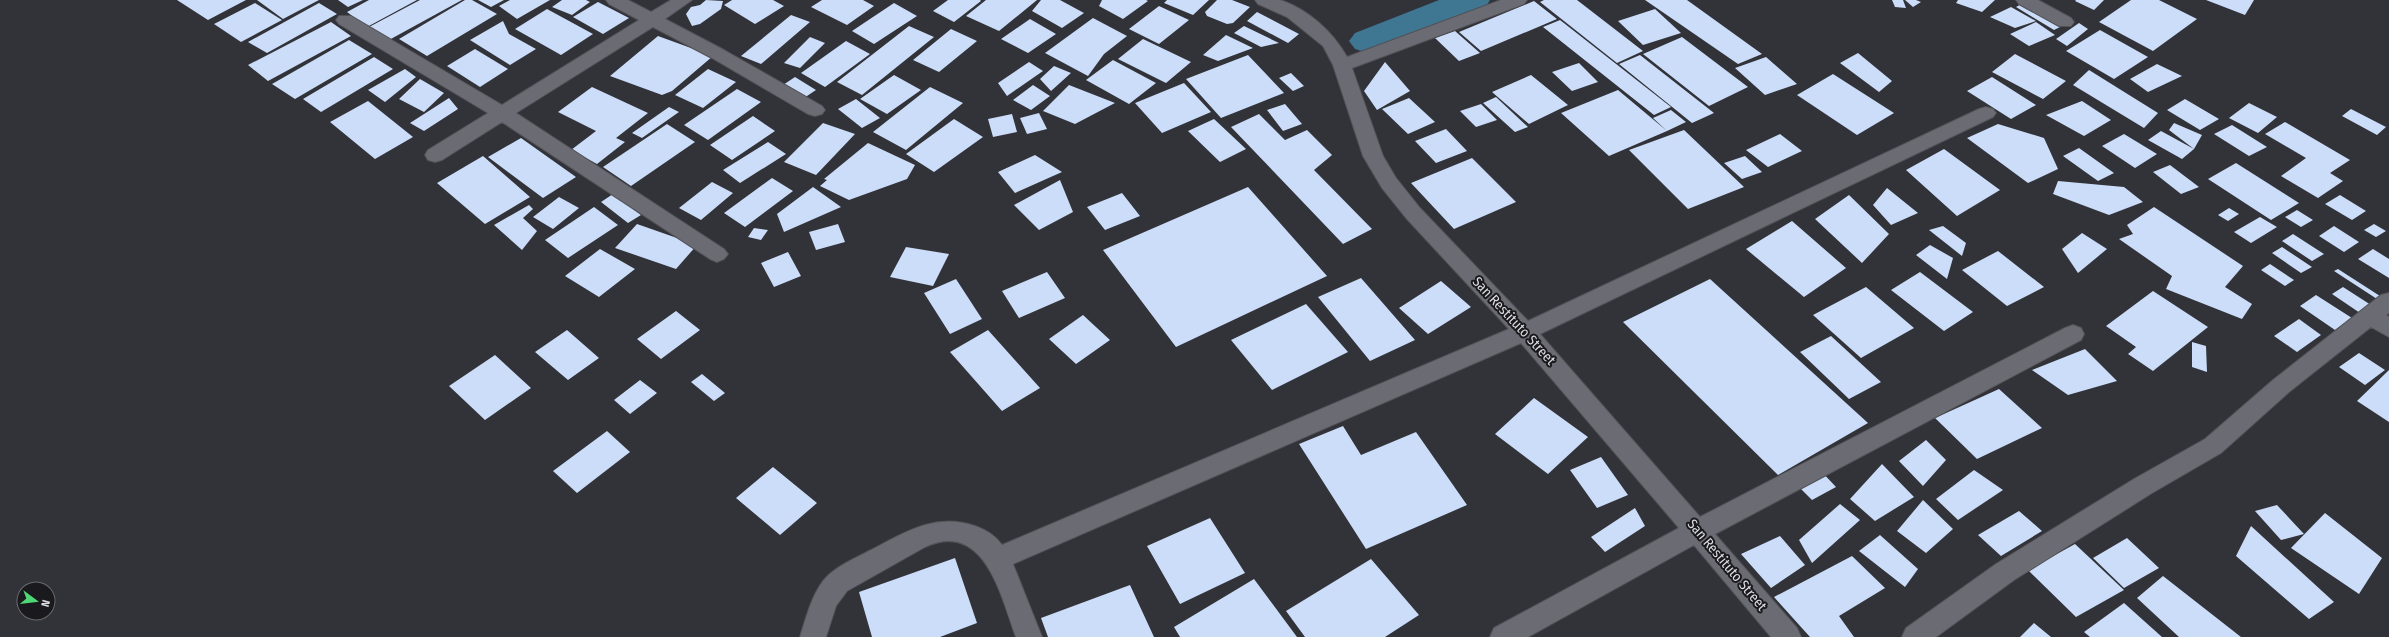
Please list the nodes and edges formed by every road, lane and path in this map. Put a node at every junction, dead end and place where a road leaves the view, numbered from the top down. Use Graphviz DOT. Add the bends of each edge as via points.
graph roads {
  1 [pos="615,0"];
  2 [pos="683,0"];
  3 [pos="1264,0"];
  4 [pos="1518,0"];
  5 [pos="2025,0"];
  6 [pos="346,20"];
  7 [pos="650,20"];
  8 [pos="2065,22"];
  9 [pos="1342,65"];
  10 [pos="815,110"];
  11 [pos="1986,113"];
  12 [pos="503,114"];
  13 [pos="434,155"];
  14 [pos="717,254"];
  15 [pos="2389,301"];
  16 [pos="2379,322"];
  17 [pos="1525,332"];
  18 [pos="2073,334"];
  19 [pos="1697,531"];
  20 [pos="997,559"];
  21 [pos="813,637"];
  22 [pos="1029,637"];
  23 [pos="1503,637"];
  24 [pos="1788,637"];
  25 [pos="1915,637"];
  1 -- 7 [label="street"];
  2 -- 7 [label="street"];
  3 -- 9 [label="street, San Restituto Street" via="1293,13 1315,29 1330,43"];
  4 -- 9 [label="street"];
  5 -- 8 [label="street"];
  6 -- 12 [label="street"];
  7 -- 10 [label="street" via="718,54"];
  7 -- 12 [label="street"];
  9 -- 17 [label="street, San Restituto Street" via="1373,156 1389,183 1413,213"];
  11 -- 17 [label="street"];
  12 -- 13 [label="street"];
  12 -- 14 [label="street"];
  15 -- 16 [label="street"];
  16 -- 25 [label="street" via="2281,386 2213,446 2143,486 2005,572"];
  17 -- 19 [label="street, San Restituto Street"];
  17 -- 20 [label="street"];
  18 -- 19 [label="street"];
  19 -- 23 [label="street"];
  19 -- 24 [label="street, San Restituto Street"];
  20 -- 21 [label="street" via="987,545 977,538 954,530 932,532 838,583 827,596"];
  20 -- 22 [label="street"];
}
